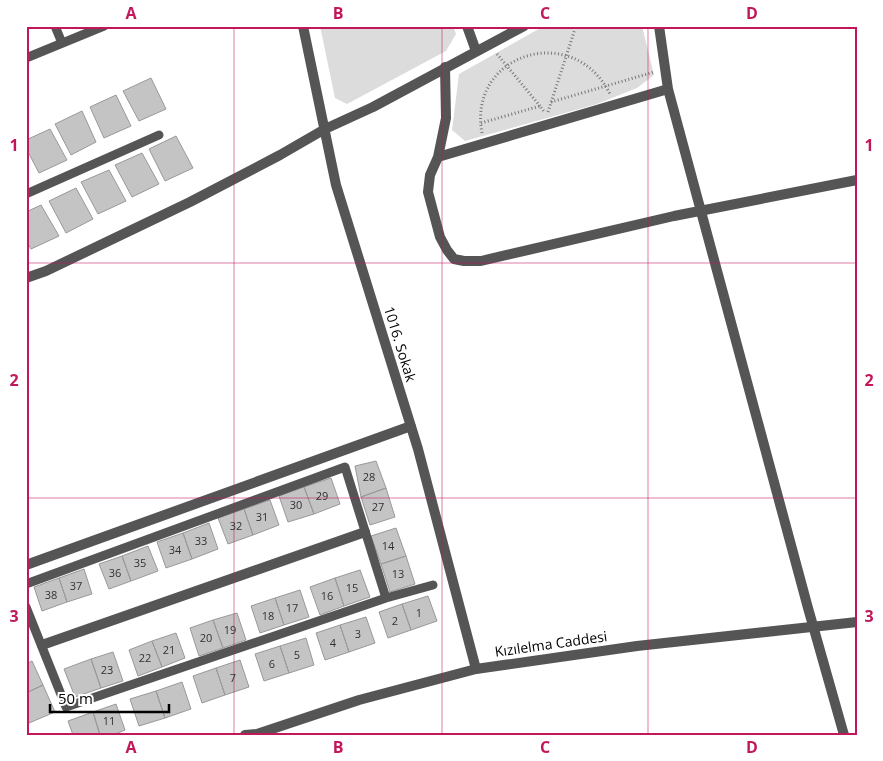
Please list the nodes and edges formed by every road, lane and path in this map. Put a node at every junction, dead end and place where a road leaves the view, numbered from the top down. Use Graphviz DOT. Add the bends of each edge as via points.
graph roads {
  1 [pos="55,26"];
  2 [pos="104,26"];
  3 [pos="303,26"];
  4 [pos="467,26"];
  5 [pos="524,26"];
  6 [pos="576,26"];
  7 [pos="658,26"];
  8 [pos="62,43"];
  9 [pos="490,44"];
  10 [pos="476,51"];
  11 [pos="567,56"];
  12 [pos="26,58"];
  13 [pos="507,66"];
  14 [pos="445,68"];
  15 [pos="665,69"];
  16 [pos="606,86"];
  17 [pos="668,90"];
  18 [pos="551,102"];
  19 [pos="540,106"];
  20 [pos="613,106"];
  21 [pos="481,123"];
  22 [pos="324,129"];
  23 [pos="159,135"];
  24 [pos="485,144"];
  25 [pos="438,157"];
  26 [pos="857,180"];
  27 [pos="26,194"];
  28 [pos="700,211"];
  29 [pos="26,278"];
  30 [pos="411,426"];
  31 [pos="365,532"];
  32 [pos="26,565"];
  33 [pos="26,584"];
  34 [pos="433,586"];
  35 [pos="386,598"];
  36 [pos="26,606"];
  37 [pos="857,622"];
  38 [pos="814,626"];
  39 [pos="42,645"];
  40 [pos="476,669"];
  41 [pos="257,734"];
  42 [pos="245,735"];
  43 [pos="844,735"];
  1 -- 8 [label="lane"];
  2 -- 8 [label="lane"];
  3 -- 22 [label="street, 1016. Sokak"];
  4 -- 10 [label="street"];
  5 -- 9 [label="street"];
  6 -- 11 [label="path"];
  7 -- 15 [label="street"];
  8 -- 12 [label="lane"];
  9 -- 10 [label="street"];
  9 -- 13 [label="path"];
  10 -- 14 [label="street"];
  11 -- 13 [label="path" via="555,52 534,54"];
  11 -- 16 [label="path" via="588,66"];
  11 -- 18 [label="path"];
  13 -- 19 [label="path"];
  13 -- 21 [label="path" via="491,83 482,106"];
  14 -- 22 [label="street"];
  14 -- 25 [label="street" via="446,118"];
  15 -- 16 [label="path"];
  15 -- 17 [label="street"];
  16 -- 18 [label="path"];
  16 -- 20 [label="path"];
  17 -- 20 [label="street"];
  17 -- 28 [label="street"];
  18 -- 19 [label="path" via="547,115"];
  19 -- 21 [label="path"];
  20 -- 24 [label="street"];
  21 -- 24 [label="path"];
  22 -- 29 [label="street" via="190,202"];
  22 -- 30 [label="street, 1016. Sokak" via="336,184"];
  23 -- 27 [label="lane"];
  24 -- 25 [label="street"];
  25 -- 28 [label="street" via="430,175 428,192 440,237 454,259 481,262"];
  26 -- 28 [label="street"];
  28 -- 38 [label="street"];
  30 -- 32 [label="street"];
  30 -- 40 [label="street, 1016. Sokak"];
  31 -- 33 [label="lane" via="345,467"];
  31 -- 35 [label="lane"];
  31 -- 39 [label="street"];
  34 -- 35 [label="lane"];
  35 -- 39 [label="lane" via="66,707"];
  36 -- 39 [label="lane"];
  37 -- 38 [label="street, Kızılelma Caddesi"];
  38 -- 40 [label="street, Kızılelma Caddesi" via="636,646"];
  38 -- 43 [label="street"];
  40 -- 41 [label="street, Kızılelma Caddesi" via="359,700"];
  41 -- 42 [label="street, Kızılelma Caddesi"];
}
